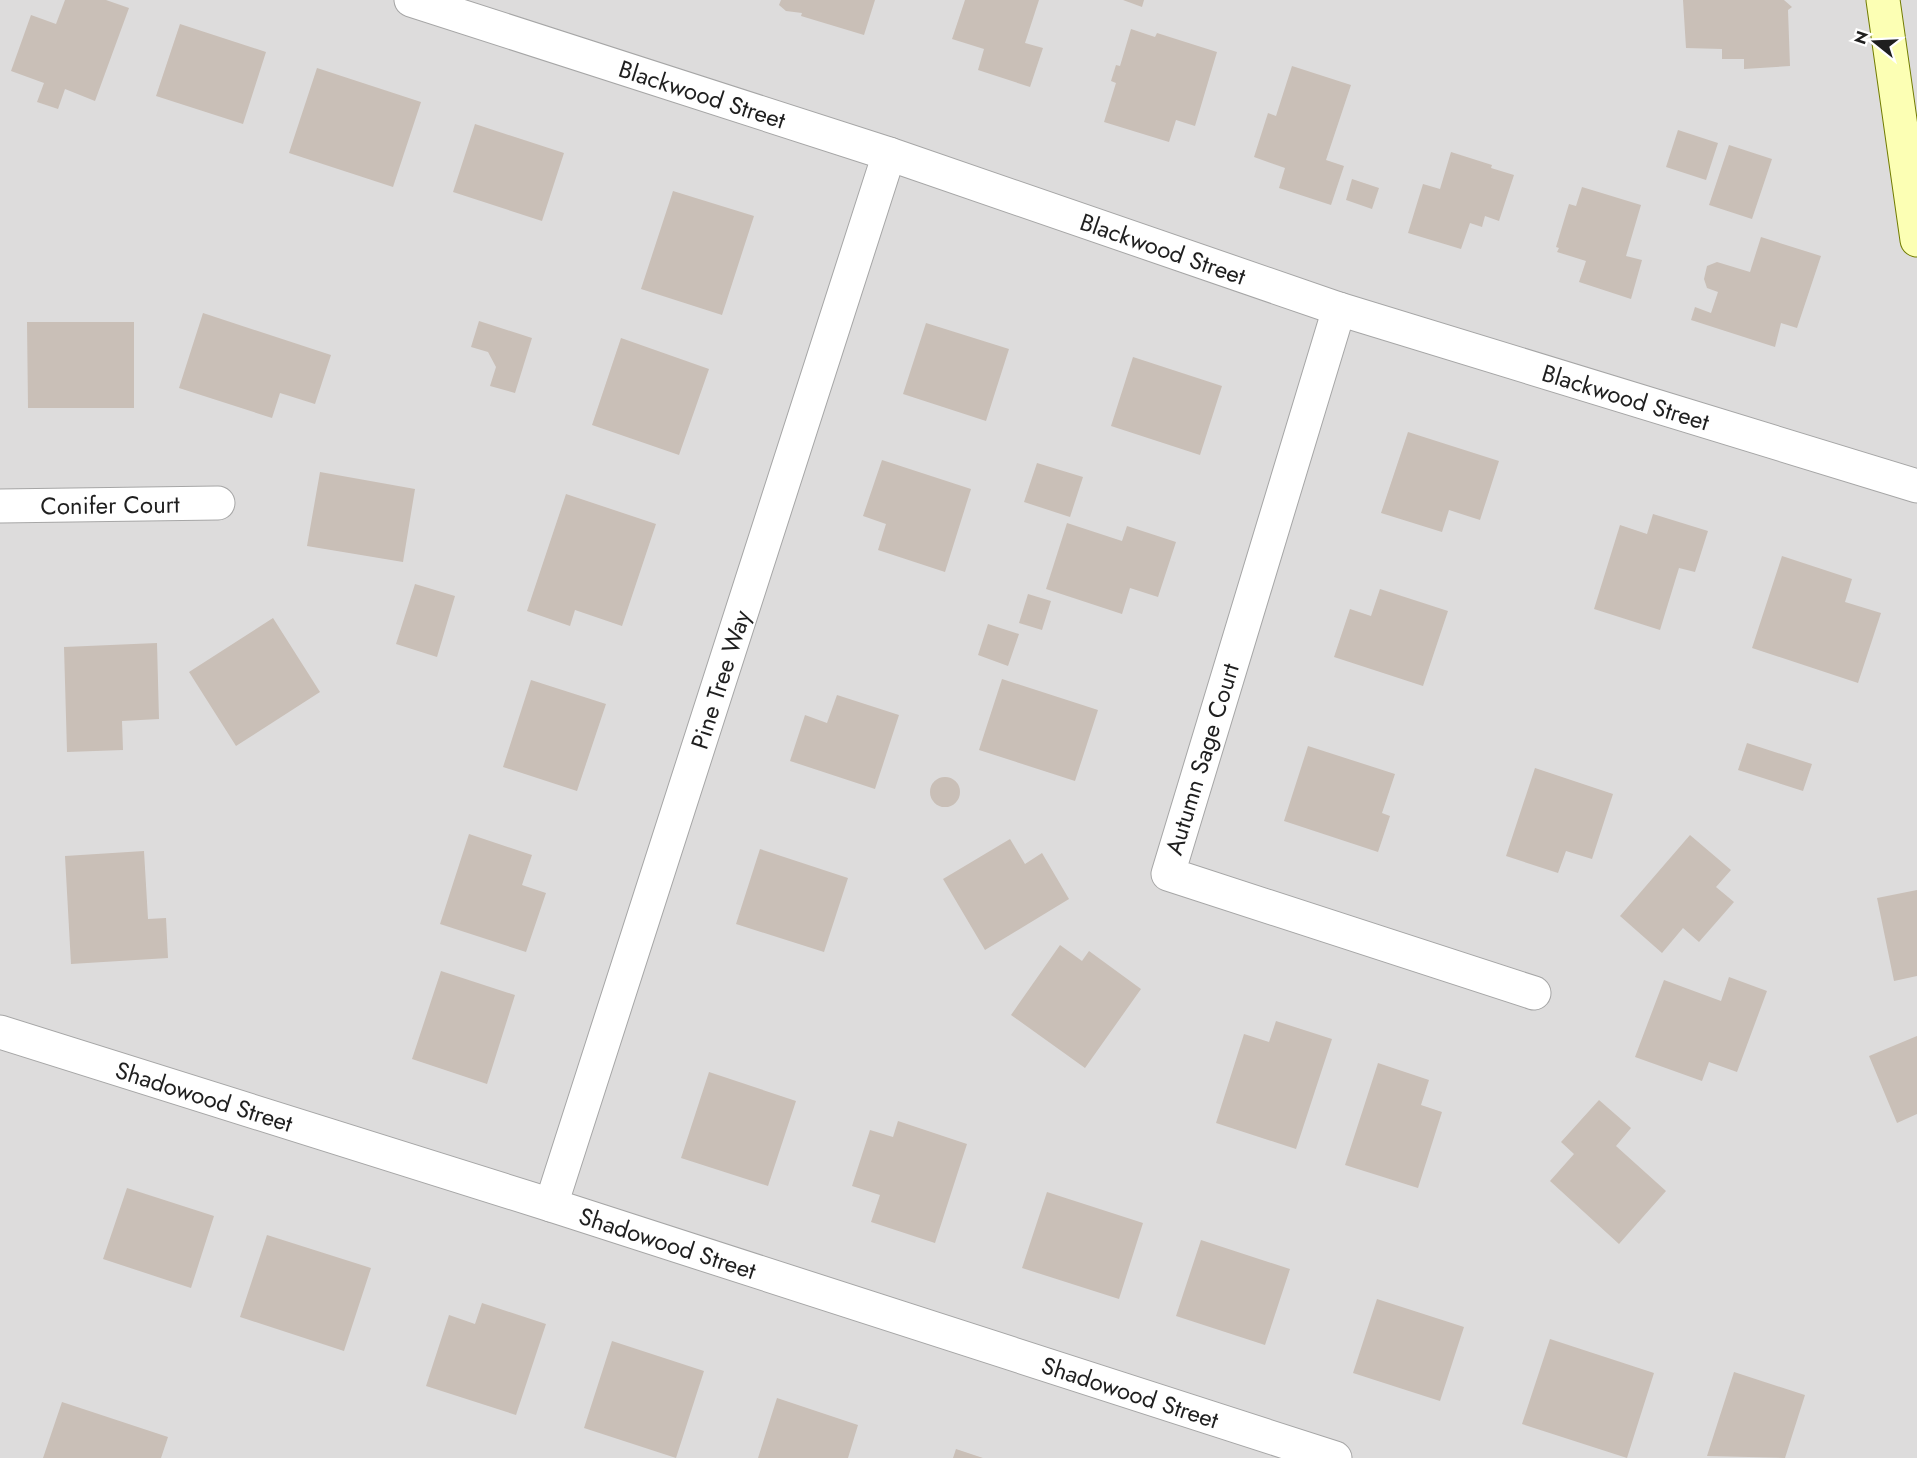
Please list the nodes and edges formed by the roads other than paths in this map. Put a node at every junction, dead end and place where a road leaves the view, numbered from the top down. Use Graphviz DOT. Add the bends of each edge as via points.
graph roads {
  1 [pos="411,0"];
  2 [pos="1884,0"];
  3 [pos="889,154"];
  4 [pos="1917,240"];
  5 [pos="1339,309"];
  6 [pos="1917,486"];
  7 [pos="218,503"];
  8 [pos="0,506"];
  9 [pos="1534,993"];
  10 [pos="0,1032"];
  11 [pos="551,1205"];
  12 [pos="1335,1458"];
  1 -- 3 [label="street, Blackwood Street"];
  2 -- 4 [label="street"];
  3 -- 5 [label="street, Blackwood Street"];
  3 -- 11 [label="street, Pine Tree Way"];
  5 -- 6 [label="street, Blackwood Street"];
  5 -- 9 [label="street, Autumn Sage Court" via="1167,874"];
  7 -- 8 [label="street, Conifer Court"];
  10 -- 11 [label="street, Shadowood Street"];
  11 -- 12 [label="street, Shadowood Street"];
}
